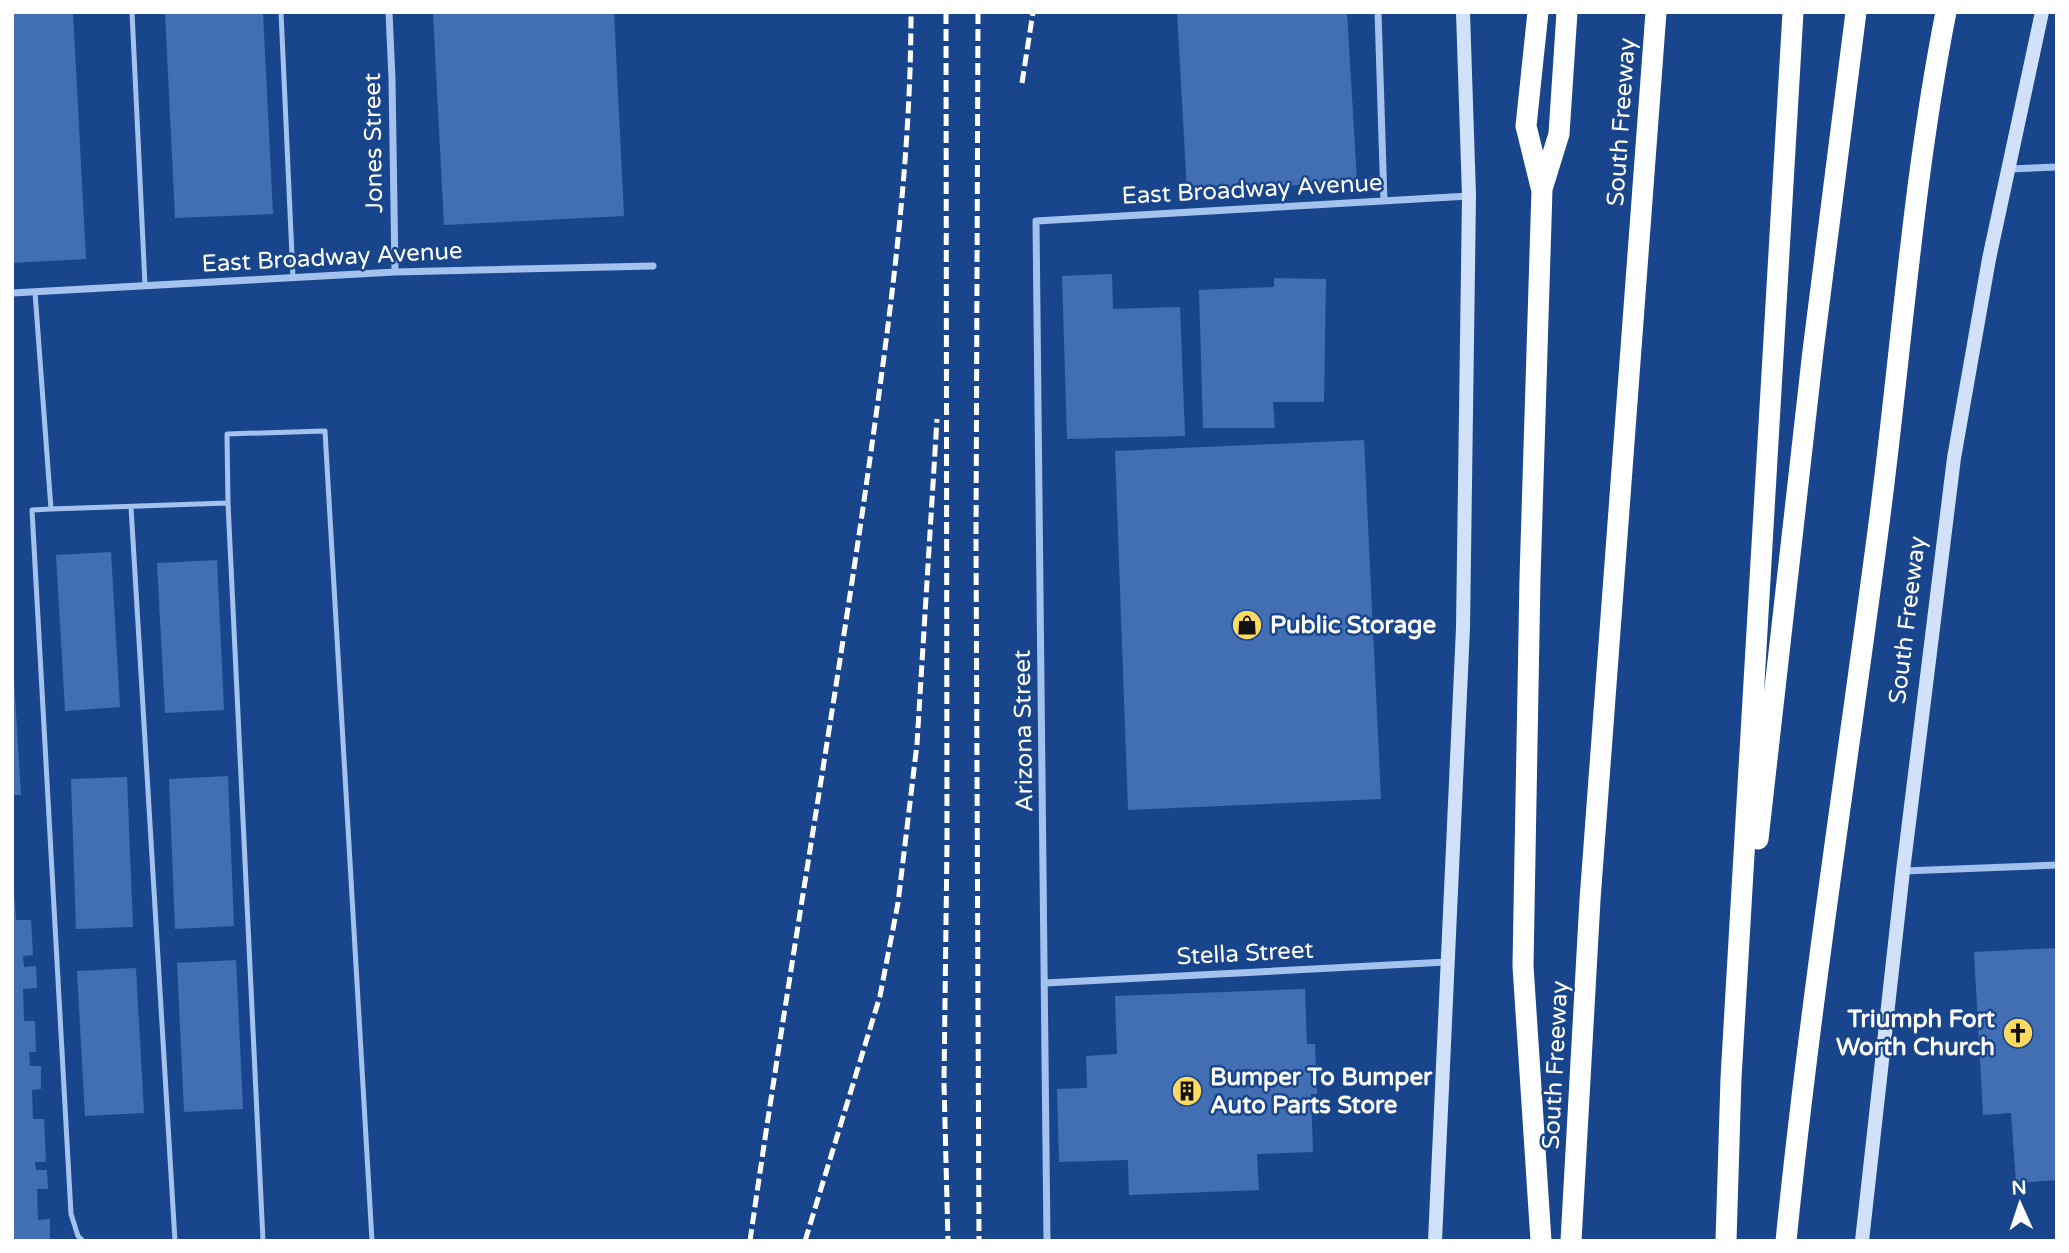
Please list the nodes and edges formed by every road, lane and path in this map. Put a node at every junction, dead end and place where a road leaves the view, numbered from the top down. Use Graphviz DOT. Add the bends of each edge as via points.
graph roads {
  1 [pos="132,12"];
  2 [pos="281,12"];
  3 [pos="388,12"];
  4 [pos="1378,12"];
  5 [pos="1463,12"];
  6 [pos="1538,12"];
  7 [pos="1567,12"];
  8 [pos="1656,12"];
  9 [pos="1793,12"];
  10 [pos="1856,12"];
  11 [pos="1946,12"];
  12 [pos="2042,12"];
  13 [pos="2057,167"];
  14 [pos="2008,169"];
  15 [pos="1542,189"];
  16 [pos="1469,196"];
  17 [pos="1384,201"];
  18 [pos="1036,221"];
  19 [pos="653,266"];
  20 [pos="395,272"];
  21 [pos="293,278"];
  22 [pos="145,285"];
  23 [pos="35,292"];
  24 [pos="12,293"];
  25 [pos="228,503"];
  26 [pos="131,507"];
  27 [pos="51,509"];
  28 [pos="2057,865"];
  29 [pos="1903,871"];
  30 [pos="1447,961"];
  31 [pos="1045,983"];
  32 [pos="1731,1078"];
  33 [pos="83,1241"];
  34 [pos="175,1241"];
  35 [pos="264,1241"];
  36 [pos="372,1241"];
  37 [pos="1047,1241"];
  38 [pos="1435,1241"];
  39 [pos="1541,1241"];
  40 [pos="1571,1241"];
  41 [pos="1726,1241"];
  42 [pos="1786,1241"];
  43 [pos="1862,1241"];
  1 -- 22 [label="lane"];
  2 -- 21 [label="lane"];
  3 -- 20 [label="street, Jones Street"];
  4 -- 17 [label="street"];
  5 -- 16 [label="main road"];
  6 -- 15 [label="highway" via="1527,126"];
  7 -- 15 [label="highway" via="1559,134"];
  8 -- 40 [label="highway, South Freeway" via="1590,900"];
  9 -- 32 [label="highway"];
  10 -- 32 [label="highway"];
  11 -- 42 [label="highway" via="1931,88"];
  12 -- 14 [label="main road, South Freeway"];
  13 -- 14 [label="street"];
  14 -- 29 [label="main road, South Freeway" via="1954,457"];
  15 -- 39 [label="highway" via="1523,966"];
  16 -- 17 [label="street, East Broadway Avenue"];
  16 -- 30 [label="main road" via="1463,628"];
  17 -- 18 [label="street, East Broadway Avenue"];
  18 -- 31 [label="street, Arizona Street"];
  19 -- 20 [label="street, East Broadway Avenue"];
  20 -- 21 [label="street, East Broadway Avenue"];
  21 -- 22 [label="street, East Broadway Avenue"];
  22 -- 23 [label="street, East Broadway Avenue"];
  23 -- 24 [label="street, East Broadway Avenue"];
  23 -- 27 [label="lane"];
  25 -- 26 [label="lane"];
  25 -- 35 [label="lane"];
  25 -- 36 [label="lane" via="227,434 325,431"];
  26 -- 27 [label="lane"];
  26 -- 34 [label="lane"];
  27 -- 33 [label="lane" via="32,510 71,1214"];
  28 -- 29 [label="street"];
  29 -- 43 [label="main road, South Freeway"];
  30 -- 31 [label="street, Stella Street"];
  30 -- 38 [label="main road"];
  31 -- 37 [label="street, Arizona Street"];
  32 -- 41 [label="highway"];
}
